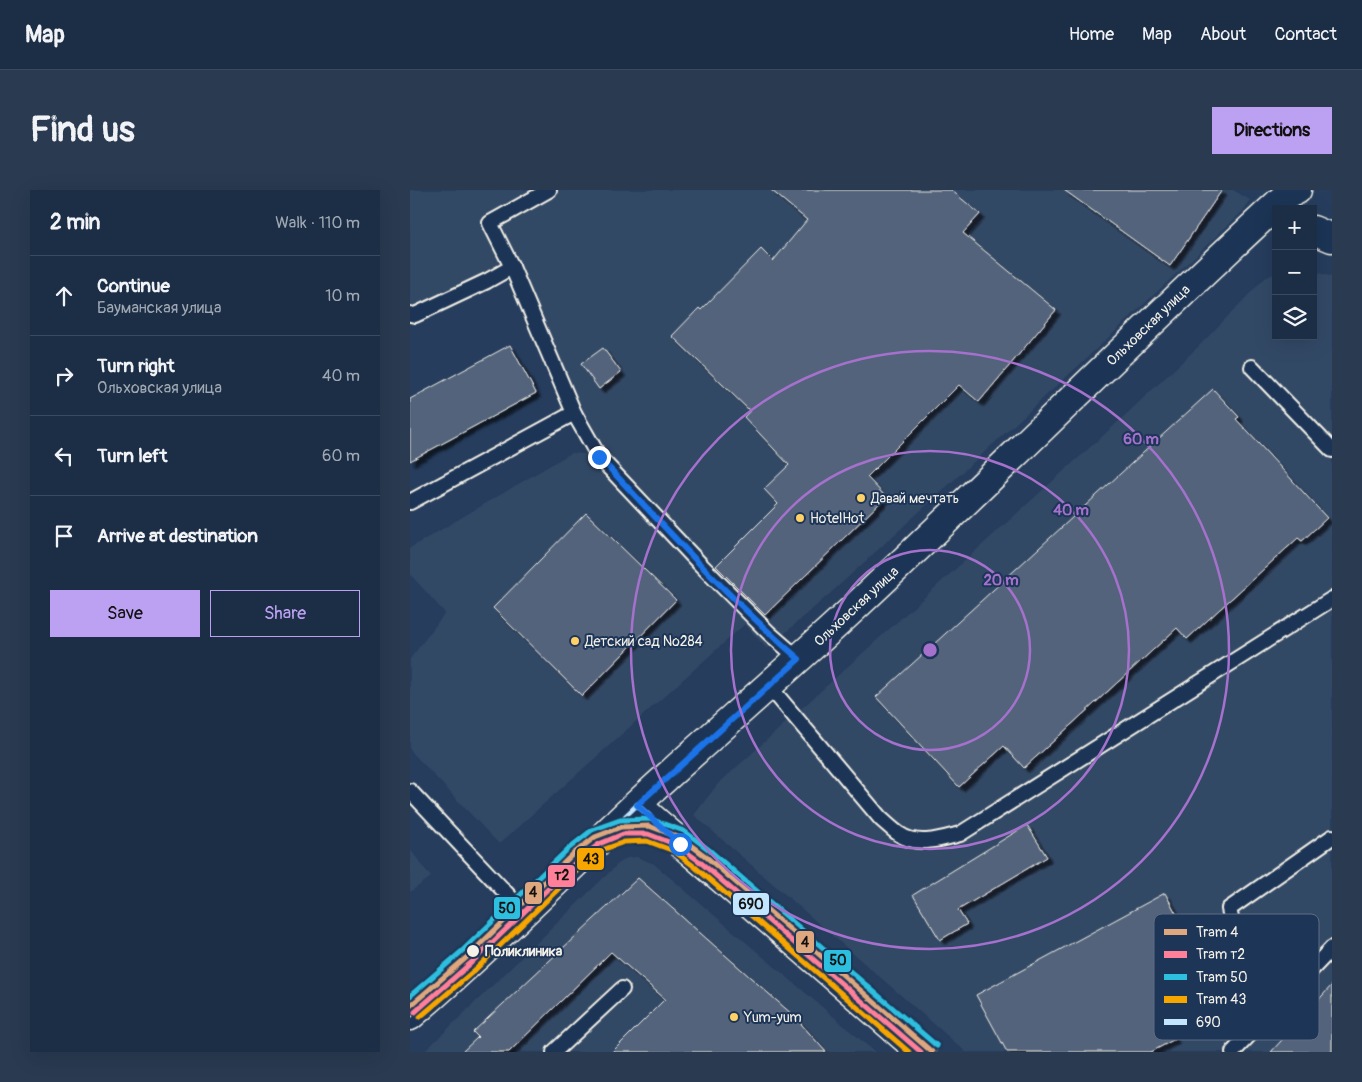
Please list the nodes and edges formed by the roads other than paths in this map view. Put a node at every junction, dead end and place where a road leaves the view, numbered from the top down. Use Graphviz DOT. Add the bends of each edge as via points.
graph roads {
  1 [pos="549,190"];
  2 [pos="1288,192"];
  3 [pos="1272,228"];
  4 [pos="1317,232"];
  5 [pos="1244,234"];
  6 [pos="1332,238"];
  7 [pos="512,266"];
  8 [pos="410,314"];
  9 [pos="1252,368"];
  10 [pos="574,414"];
  11 [pos="1332,450"];
  12 [pos="410,502"];
  13 [pos="1332,600"];
  14 [pos="799,659"];
  15 [pos="769,686"];
  16 [pos="410,791"];
  17 [pos="637,805"];
  18 [pos="1332,837"];
  19 [pos="524,912"];
  20 [pos="1230,914"];
  21 [pos="1332,948"];
  22 [pos="1319,962"];
  23 [pos="622,989"];
  24 [pos="410,1016"];
  25 [pos="1244,1040"];
  26 [pos="554,1052"];
  27 [pos="921,1052"];
  28 [pos="1233,1052"];
  1 -- 7 [label="lane" via="490,223"];
  2 -- 5 [label="street, Ольховская улица"];
  3 -- 5 [label="street"];
  4 -- 6 [label="street"];
  5 -- 14 [label="street, Ольховская улица"];
  7 -- 8 [label="lane" via="415,315"];
  7 -- 10 [label="lane"];
  9 -- 11 [label="lane"];
  10 -- 12 [label="lane"];
  10 -- 14 [label="lane" via="599,457 701,565"];
  13 -- 15 [label="lane" via="960,834 933,840 900,836 881,820"];
  14 -- 15 [label="street, Ольховская улица"];
  15 -- 17 [label="street, Ольховская улица"];
  16 -- 19 [label="lane"];
  17 -- 19 [label="street, Ольховская улица"];
  17 -- 27 [label="street"];
  18 -- 20 [label="lane" via="1229,909"];
  19 -- 24 [label="street, Ольховская улица"];
  21 -- 22 [label="lane"];
  23 -- 26 [label="lane"];
  25 -- 28 [label="lane"];
}
